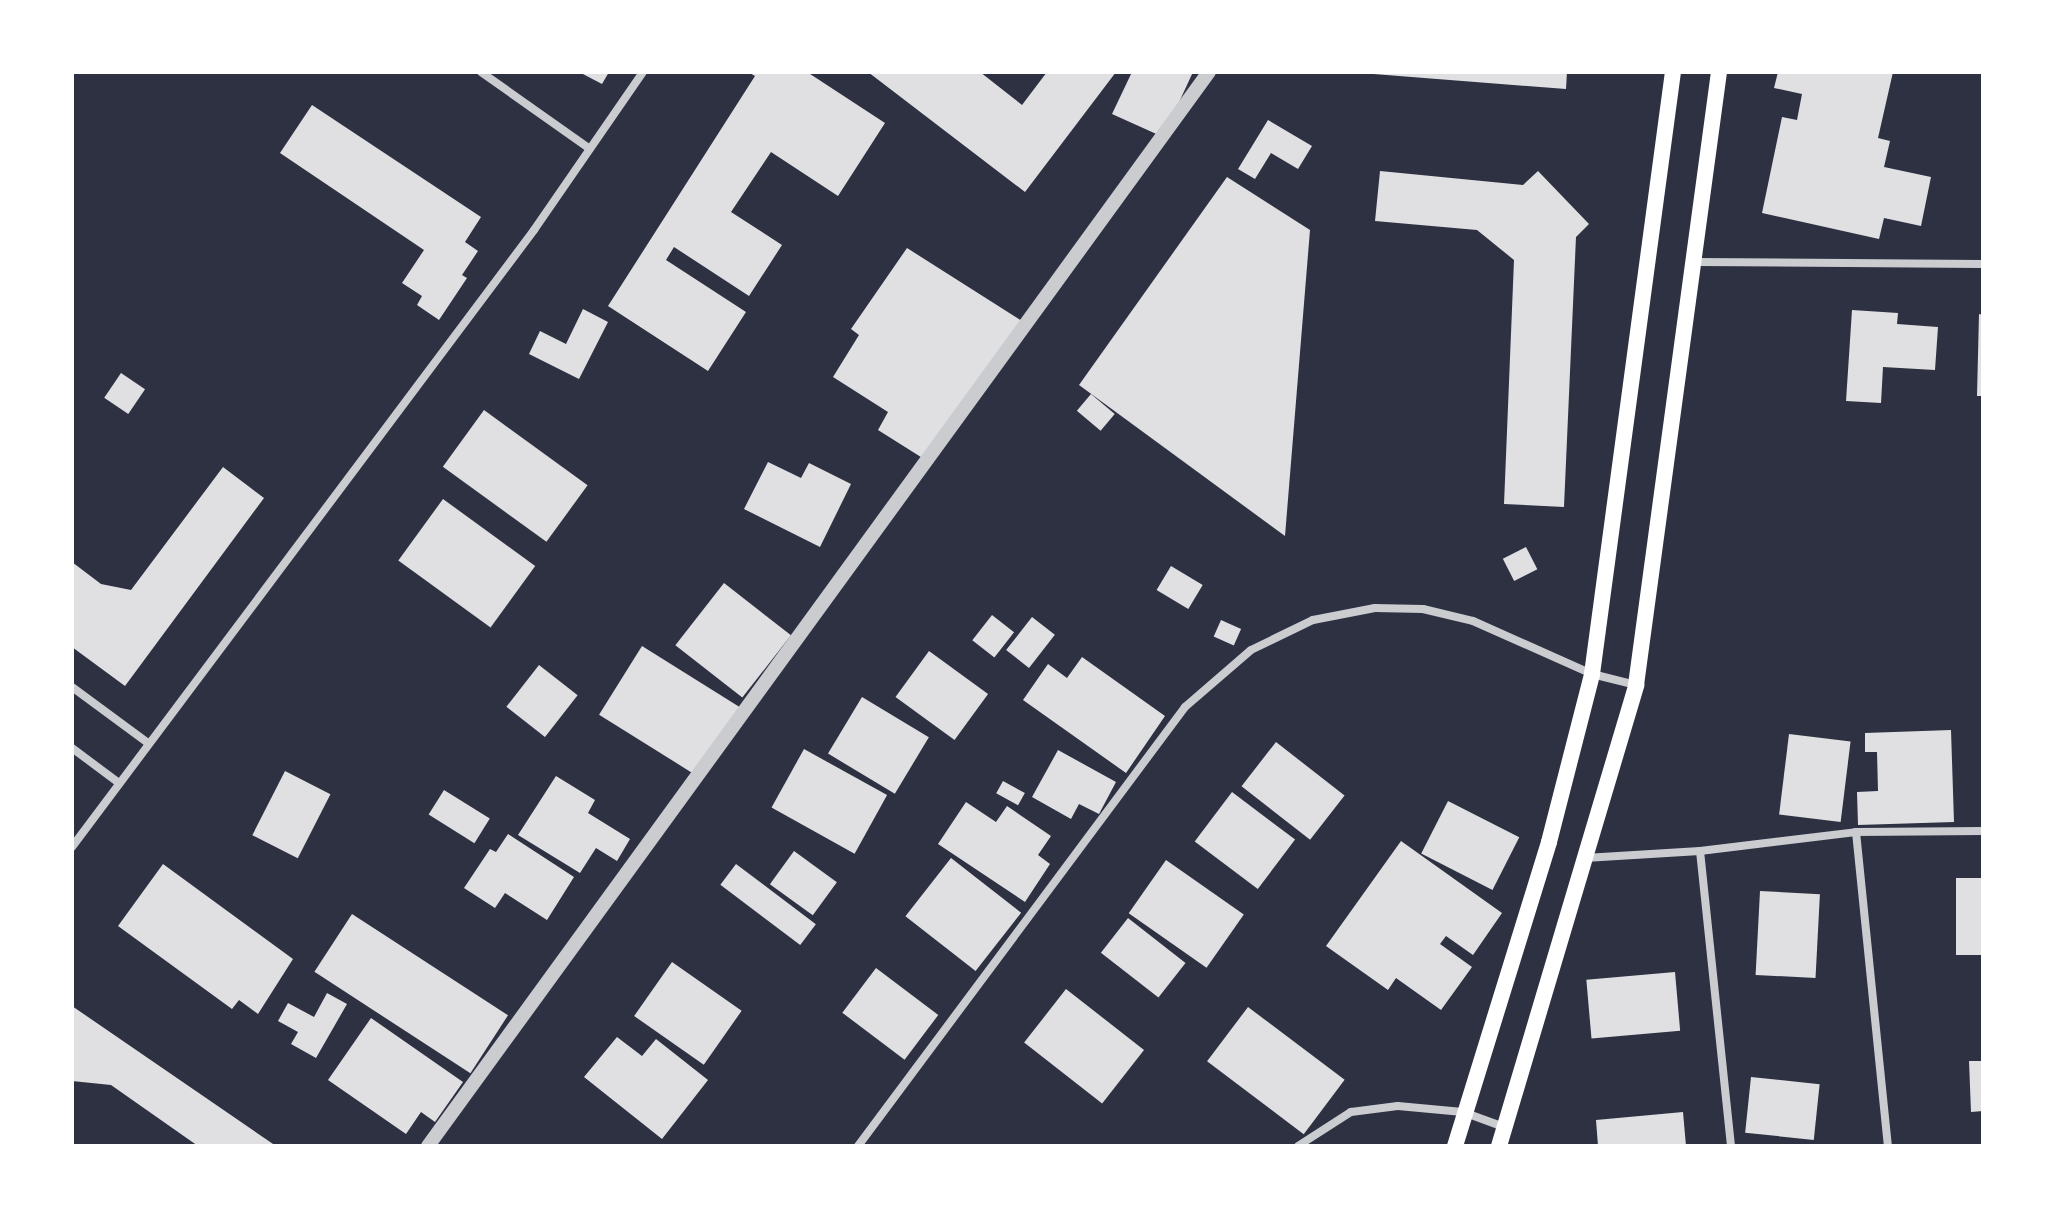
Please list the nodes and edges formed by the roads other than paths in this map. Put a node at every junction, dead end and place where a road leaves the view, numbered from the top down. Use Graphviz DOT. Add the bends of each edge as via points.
graph roads {
  1 [pos="481,72"];
  2 [pos="643,72"];
  3 [pos="1209,72"];
  4 [pos="1673,72"];
  5 [pos="1719,72"];
  6 [pos="590,149"];
  7 [pos="1698,262"];
  8 [pos="1983,264"];
  9 [pos="1592,674"];
  10 [pos="1636,685"];
  11 [pos="72,687"];
  12 [pos="148,743"];
  13 [pos="72,748"];
  14 [pos="119,783"];
  15 [pos="1983,831"];
  16 [pos="1856,832"];
  17 [pos="72,847"];
  18 [pos="1700,851"];
  19 [pos="1583,858"];
  20 [pos="1463,1112"];
  21 [pos="1505,1127"];
  22 [pos="428,1146"];
  23 [pos="858,1146"];
  24 [pos="1298,1146"];
  25 [pos="1455,1146"];
  26 [pos="1499,1146"];
  27 [pos="1731,1146"];
  28 [pos="1888,1146"];
  1 -- 6 [label="street"];
  2 -- 6 [label="street"];
  3 -- 22 [label="street"];
  4 -- 9 [label="main road"];
  5 -- 7 [label="main road"];
  6 -- 12 [label="street"];
  7 -- 8 [label="street"];
  7 -- 10 [label="main road"];
  9 -- 10 [label="street"];
  9 -- 20 [label="main road" via="1549,842"];
  9 -- 23 [label="street" via="1473,621 1423,609 1375,608 1313,620 1251,650 1185,707"];
  10 -- 19 [label="main road"];
  11 -- 12 [label="street"];
  12 -- 14 [label="street"];
  13 -- 14 [label="street"];
  14 -- 17 [label="street"];
  15 -- 16 [label="street"];
  16 -- 18 [label="street"];
  16 -- 28 [label="street"];
  18 -- 19 [label="street"];
  18 -- 27 [label="street"];
  19 -- 21 [label="main road"];
  20 -- 21 [label="street"];
  20 -- 24 [label="street" via="1398,1106 1351,1112"];
  20 -- 25 [label="main road"];
  21 -- 26 [label="main road"];
}
